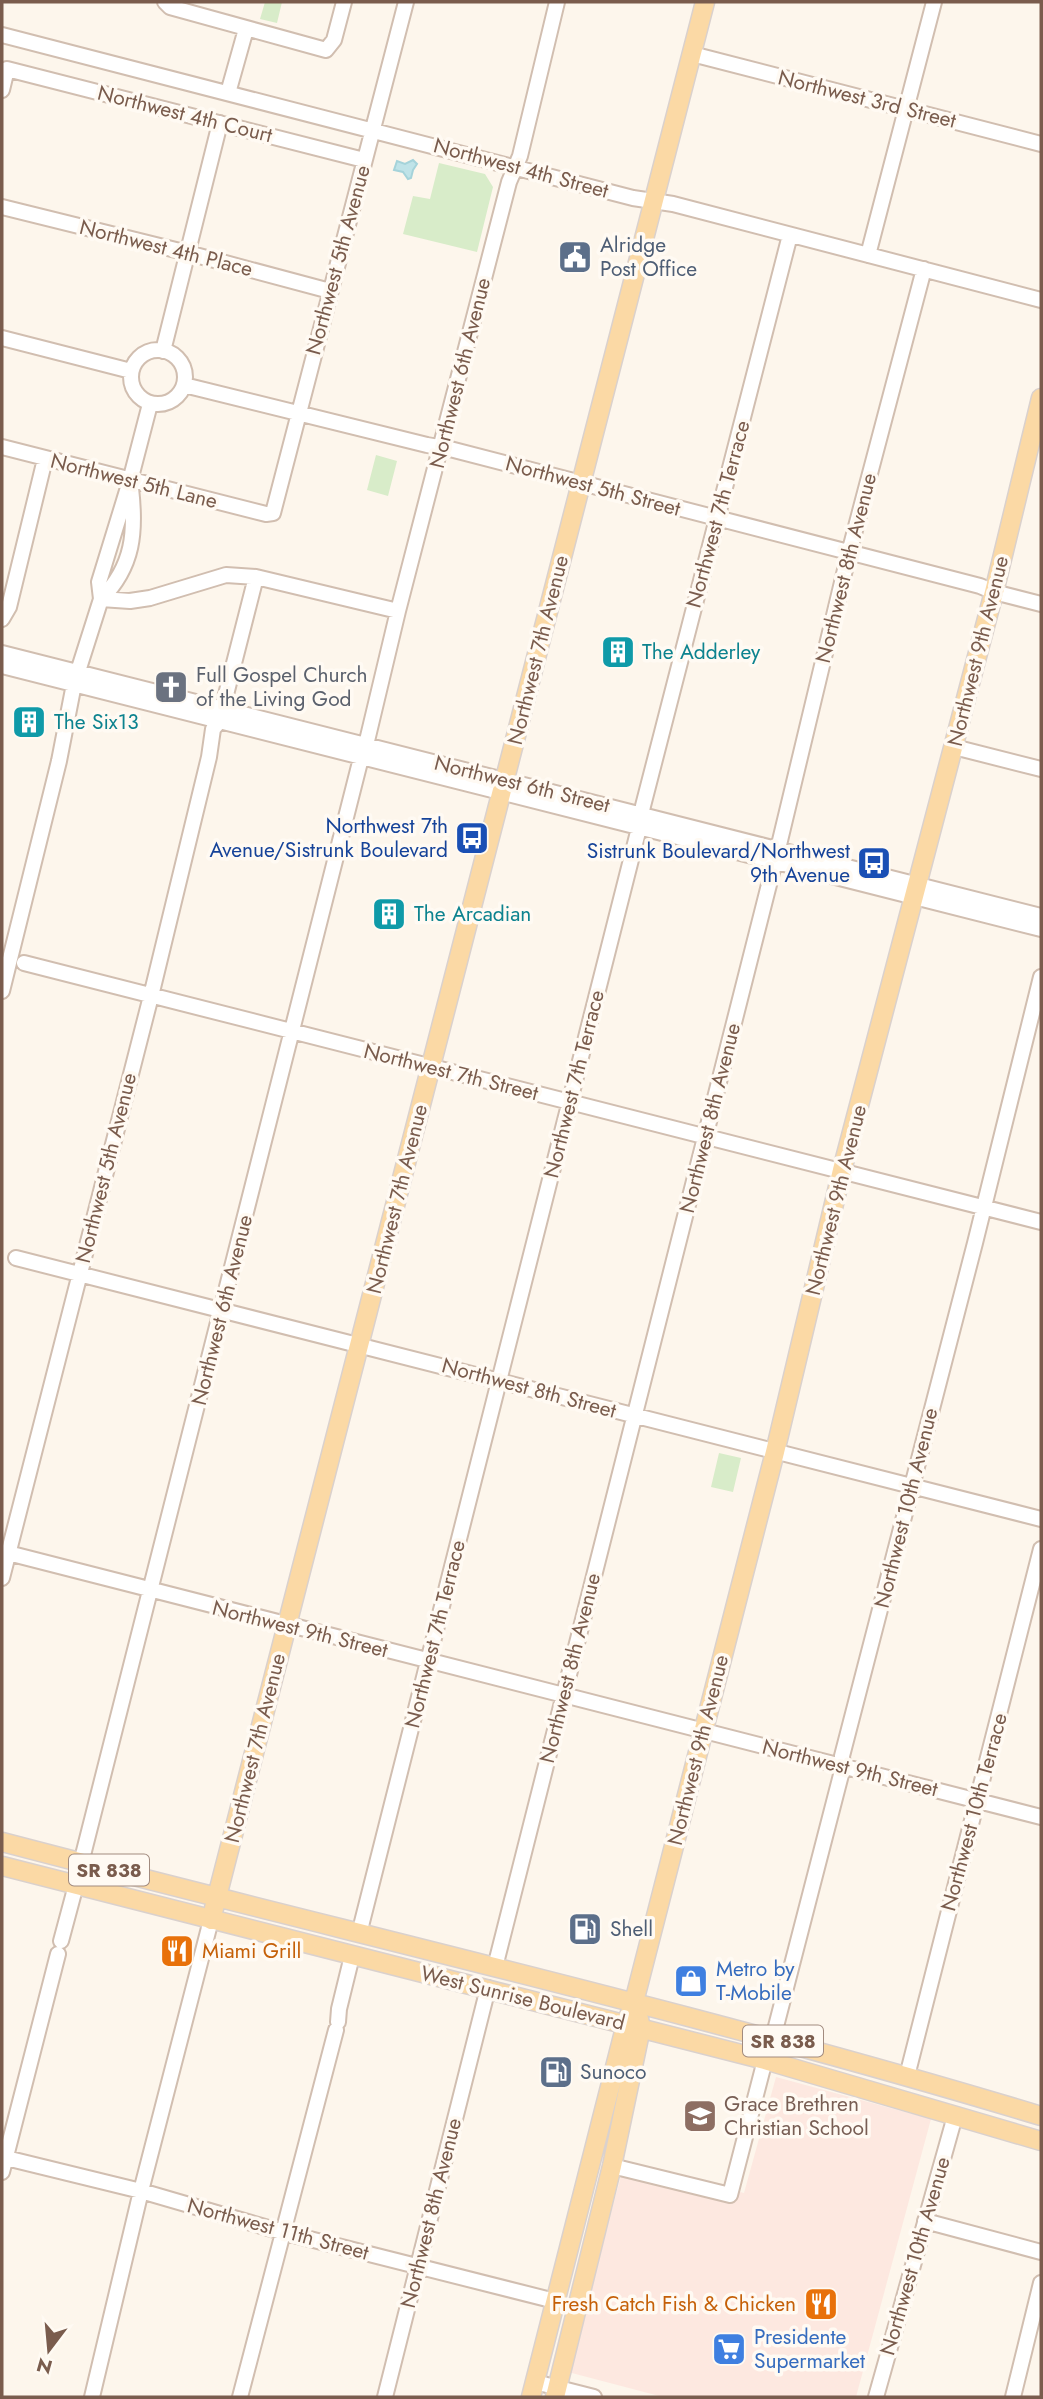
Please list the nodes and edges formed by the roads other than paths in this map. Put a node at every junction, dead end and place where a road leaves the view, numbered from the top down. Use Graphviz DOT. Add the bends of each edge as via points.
graph roads {
  1 [pos="164,2"];
  2 [pos="344,2"];
  3 [pos="406,2"];
  4 [pos="558,2"];
  5 [pos="705,2"];
  6 [pos="934,2"];
  7 [pos="246,29"];
  8 [pos="2,35"];
  9 [pos="692,54"];
  10 [pos="2,90"];
  11 [pos="228,93"];
  12 [pos="906,110"];
  13 [pos="220,123"];
  14 [pos="372,129"];
  15 [pos="1041,144"];
  16 [pos="364,160"];
  17 [pos="515,166"];
  18 [pos="653,201"];
  19 [pos="2,207"];
  20 [pos="790,235"];
  21 [pos="188,253"];
  22 [pos="868,255"];
  23 [pos="925,269"];
  24 [pos="330,291"];
  25 [pos="1041,300"];
  26 [pos="2,338"];
  27 [pos="163,351"];
  28 [pos="131,371"];
  29 [pos="184,384"];
  30 [pos="1041,398"];
  31 [pos="149,404"];
  32 [pos="298,413"];
  33 [pos="2,447"];
  34 [pos="442,447"];
  35 [pos="45,459"];
  36 [pos="130,481"];
  37 [pos="581,483"];
  38 [pos="266,514"];
  39 [pos="717,519"];
  40 [pos="849,552"];
  41 [pos="256,578"];
  42 [pos="994,592"];
  43 [pos="101,599"];
  44 [pos="1041,604"];
  45 [pos="398,611"];
  46 [pos="2,619"];
  47 [pos="2,653"];
  48 [pos="2,666"];
  49 [pos="80,681"];
  50 [pos="221,715"];
  51 [pos="954,747"];
  52 [pos="364,751"];
  53 [pos="1041,769"];
  54 [pos="503,787"];
  55 [pos="640,821"];
  56 [pos="776,856"];
  57 [pos="914,890"];
  58 [pos="1041,916"];
  59 [pos="1041,929"];
  60 [pos="12,960"];
  61 [pos="1041,977"];
  62 [pos="2,991"];
  63 [pos="151,996"];
  64 [pos="293,1032"];
  65 [pos="431,1067"];
  66 [pos="570,1101"];
  67 [pos="705,1137"];
  68 [pos="842,1170"];
  69 [pos="984,1207"];
  70 [pos="1041,1222"];
  71 [pos="16,1258"];
  72 [pos="79,1273"];
  73 [pos="222,1309"];
  74 [pos="359,1344"];
  75 [pos="500,1381"];
  76 [pos="634,1416"];
  77 [pos="775,1452"];
  78 [pos="912,1487"];
  79 [pos="1041,1519"];
  80 [pos="1041,1549"];
  81 [pos="8,1553"];
  82 [pos="2,1578"];
  83 [pos="150,1590"];
  84 [pos="286,1626"];
  85 [pos="428,1661"];
  86 [pos="564,1695"];
  87 [pos="702,1730"];
  88 [pos="843,1767"];
  89 [pos="977,1801"];
  90 [pos="1041,1817"];
  91 [pos="2,1842"];
  92 [pos="81,1863"];
  93 [pos="2,1866"];
  94 [pos="76,1885"];
  95 [pos="216,1899"];
  96 [pos="211,1920"];
  97 [pos="359,1934"];
  98 [pos="352,1956"];
  99 [pos="495,1967"];
  100 [pos="488,1988"];
  101 [pos="634,2002"];
  102 [pos="634,2026"];
  103 [pos="773,2038"];
  104 [pos="765,2060"];
  105 [pos="906,2076"];
  106 [pos="992,2101"];
  107 [pos="955,2116"];
  108 [pos="1041,2116"];
  109 [pos="1041,2141"];
  110 [pos="3,2162"];
  111 [pos="612,2166"];
  112 [pos="141,2191"];
  113 [pos="925,2221"];
  114 [pos="282,2232"];
  115 [pos="1041,2252"];
  116 [pos="417,2266"];
  117 [pos="1041,2283"];
  118 [pos="555,2301"];
  119 [pos="533,2390"];
  120 [pos="556,2392"];
  121 [pos="92,2397"];
  122 [pos="240,2397"];
  123 [pos="384,2397"];
  124 [pos="594,2397"];
  125 [pos="876,2397"];
  126 [pos="1013,2397"];
  1 -- 7 [label="street"];
  2 -- 7 [label="street" via="334,40 326,50"];
  3 -- 14 [label="street, Northwest 5th Avenue"];
  4 -- 17 [label="street, Northwest 6th Avenue"];
  5 -- 9 [label="main road, Northwest 7th Avenue"];
  6 -- 12 [label="street"];
  7 -- 11 [label="street"];
  8 -- 11 [label="street, Northwest 4th Street"];
  9 -- 12 [label="street, Northwest 3rd Street"];
  9 -- 18 [label="main road, Northwest 7th Avenue"];
  10 -- 13 [label="street, Northwest 4th Court" via="7,69"];
  11 -- 14 [label="street, Northwest 4th Street"];
  12 -- 15 [label="street, Northwest 3rd Street"];
  12 -- 22 [label="street"];
  13 -- 16 [label="street, Northwest 4th Court"];
  13 -- 21 [label="street"];
  14 -- 16 [label="street, Northwest 5th Avenue"];
  14 -- 17 [label="street, Northwest 4th Street"];
  16 -- 24 [label="street, Northwest 5th Avenue"];
  17 -- 18 [label="street, Northwest 4th Street"];
  17 -- 34 [label="street, Northwest 6th Avenue"];
  18 -- 20 [label="street, Northwest 4th Street"];
  18 -- 37 [label="main road, Northwest 7th Avenue"];
  19 -- 21 [label="street, Northwest 4th Place"];
  20 -- 22 [label="street, Northwest 4th Street"];
  20 -- 39 [label="street, Northwest 7th Terrace"];
  21 -- 24 [label="street, Northwest 4th Place"];
  21 -- 27 [label="street"];
  22 -- 23 [label="street, Northwest 4th Street"];
  23 -- 25 [label="street, Northwest 4th Street"];
  23 -- 40 [label="street, Northwest 8th Avenue"];
  24 -- 32 [label="street, Northwest 5th Avenue"];
  26 -- 28 [label="street"];
  27 -- 28 [label="street" via="146,352"];
  27 -- 29 [label="street" via="181,363"];
  28 -- 31 [label="street" via="132,387"];
  29 -- 31 [label="street" via="167,402"];
  29 -- 32 [label="street, Northwest 5th Street"];
  30 -- 42 [label="main road, Northwest 9th Avenue"];
  31 -- 36 [label="street"];
  32 -- 34 [label="street, Northwest 5th Street"];
  32 -- 38 [label="street, Northwest 5th Avenue" via="273,513"];
  33 -- 35 [label="street, Northwest 5th Lane"];
  34 -- 37 [label="street, Northwest 5th Street"];
  34 -- 45 [label="street, Northwest 6th Avenue"];
  35 -- 36 [label="street, Northwest 5th Lane"];
  35 -- 46 [label="street" via="9,607"];
  36 -- 38 [label="street, Northwest 5th Lane"];
  36 -- 43 [label="street" via="99,582"];
  36 -- 43 [label="street" via="135,521 129,556 113,587"];
  37 -- 39 [label="street, Northwest 5th Street"];
  37 -- 54 [label="main road, Northwest 7th Avenue"];
  39 -- 40 [label="street, Northwest 5th Street"];
  39 -- 55 [label="street, Northwest 7th Terrace"];
  40 -- 42 [label="street, Northwest 5th Street"];
  40 -- 56 [label="street, Northwest 8th Avenue"];
  41 -- 43 [label="street" via="226,575 150,598"];
  41 -- 45 [label="street"];
  41 -- 50 [label="street, Northwest 5th Avenue"];
  42 -- 44 [label="street, Northwest 5th Street"];
  42 -- 51 [label="main road, Northwest 9th Avenue"];
  43 -- 49 [label="street"];
  45 -- 52 [label="street, Northwest 6th Avenue"];
  47 -- 49 [label="street, Northwest 6th Street"];
  48 -- 49 [label="street, Northwest 6th Street"];
  49 -- 50 [label="street, Northwest 6th Street"];
  49 -- 60 [label="street"];
  50 -- 52 [label="street, Northwest 6th Street"];
  50 -- 63 [label="street, Northwest 5th Avenue"];
  51 -- 53 [label="street"];
  51 -- 57 [label="main road, Northwest 9th Avenue"];
  52 -- 54 [label="street, Northwest 6th Street"];
  52 -- 64 [label="street, Northwest 6th Avenue"];
  54 -- 55 [label="street, Northwest 6th Street"];
  54 -- 65 [label="main road, Northwest 7th Avenue"];
  55 -- 56 [label="street, Northwest 6th Street"];
  55 -- 66 [label="street, Northwest 7th Terrace"];
  56 -- 57 [label="street, Northwest 6th Street"];
  56 -- 67 [label="street, Northwest 8th Avenue"];
  57 -- 58 [label="street, Northwest 6th Street"];
  57 -- 59 [label="street, Northwest 6th Street"];
  57 -- 68 [label="main road, Northwest 9th Avenue"];
  60 -- 62 [label="street"];
  60 -- 63 [label="street, Northwest 7th Street"];
  61 -- 69 [label="street, Northwest 10th Avenue"];
  63 -- 64 [label="street, Northwest 7th Street"];
  63 -- 72 [label="street, Northwest 5th Avenue"];
  64 -- 65 [label="street, Northwest 7th Street"];
  64 -- 73 [label="street, Northwest 6th Avenue"];
  65 -- 66 [label="street, Northwest 7th Street"];
  65 -- 74 [label="main road, Northwest 7th Avenue"];
  66 -- 67 [label="street, Northwest 7th Street"];
  66 -- 75 [label="street, Northwest 7th Terrace"];
  67 -- 68 [label="street, Northwest 7th Street"];
  67 -- 76 [label="street, Northwest 8th Avenue"];
  68 -- 69 [label="street, Northwest 7th Street"];
  68 -- 77 [label="main road, Northwest 9th Avenue"];
  69 -- 70 [label="street, Northwest 7th Street"];
  69 -- 78 [label="street, Northwest 10th Avenue"];
  71 -- 72 [label="street, Northwest 8th Street"];
  72 -- 73 [label="street, Northwest 8th Street"];
  72 -- 81 [label="street, Northwest 5th Avenue"];
  73 -- 74 [label="street, Northwest 8th Street"];
  73 -- 83 [label="street, Northwest 6th Avenue"];
  74 -- 75 [label="street, Northwest 8th Street"];
  74 -- 84 [label="main road, Northwest 7th Avenue"];
  75 -- 76 [label="street, Northwest 8th Street"];
  75 -- 85 [label="street, Northwest 7th Terrace"];
  76 -- 77 [label="street, Northwest 8th Street"];
  76 -- 86 [label="street, Northwest 8th Avenue"];
  77 -- 78 [label="street, Northwest 8th Street"];
  77 -- 87 [label="main road, Northwest 9th Avenue"];
  78 -- 79 [label="street, Northwest 8th Street"];
  78 -- 88 [label="street, Northwest 10th Avenue" via="842,1756"];
  80 -- 89 [label="street, Northwest 10th Terrace"];
  81 -- 82 [label="street, Northwest 5th Avenue"];
  81 -- 83 [label="street, Northwest 9th Street"];
  83 -- 84 [label="street, Northwest 9th Street"];
  83 -- 92 [label="street, Northwest 6th Avenue"];
  84 -- 85 [label="street, Northwest 9th Street"];
  84 -- 95 [label="main road, Northwest 7th Avenue"];
  85 -- 86 [label="street, Northwest 9th Street"];
  85 -- 97 [label="street, Northwest 7th Terrace"];
  86 -- 87 [label="street, Northwest 9th Street"];
  86 -- 99 [label="street, Northwest 8th Avenue"];
  87 -- 88 [label="street, Northwest 9th Street"];
  87 -- 101 [label="main road, Northwest 9th Avenue"];
  88 -- 89 [label="street, Northwest 9th Street"];
  88 -- 103 [label="street, Northwest 10th Avenue"];
  89 -- 90 [label="street, Northwest 9th Street"];
  89 -- 105 [label="street, Northwest 10th Terrace"];
  91 -- 92 [label="main road, West Sunrise Boulevard / SR 838"];
  92 -- 95 [label="main road, West Sunrise Boulevard / SR 838"];
  93 -- 94 [label="main road, West Sunrise Boulevard / SR 838"];
  94 -- 96 [label="main road, West Sunrise Boulevard / SR 838"];
  94 -- 110 [label="street"];
  95 -- 96 [label="main road, Northwest 7th Avenue"];
  95 -- 97 [label="main road, West Sunrise Boulevard / SR 838"];
  96 -- 98 [label="main road, West Sunrise Boulevard / SR 838"];
  96 -- 112 [label="street, Northwest 7th Avenue"];
  97 -- 99 [label="main road, West Sunrise Boulevard / SR 838"];
  98 -- 100 [label="main road, West Sunrise Boulevard / SR 838"];
  98 -- 114 [label="street"];
  99 -- 101 [label="main road, West Sunrise Boulevard / SR 838"];
  100 -- 102 [label="main road, West Sunrise Boulevard / SR 838"];
  100 -- 116 [label="street, Northwest 8th Avenue"];
  101 -- 102 [label="main road, Northwest 9th Avenue"];
  101 -- 103 [label="main road, West Sunrise Boulevard / SR 838"];
  102 -- 104 [label="main road, West Sunrise Boulevard / SR 838"];
  102 -- 111 [label="main road, Northwest 9th Avenue"];
  102 -- 118 [label="main road, Northwest 9th Avenue"];
  103 -- 105 [label="main road, West Sunrise Boulevard / SR 838"];
  104 -- 107 [label="main road, West Sunrise Boulevard / SR 838"];
  104 -- 111 [label="street" via="730,2195"];
  105 -- 106 [label="main road, West Sunrise Boulevard / SR 838"];
  106 -- 107 [label="main road" via="963,2106"];
  106 -- 108 [label="main road, West Sunrise Boulevard / SR 838"];
  107 -- 109 [label="main road, West Sunrise Boulevard / SR 838"];
  107 -- 113 [label="street, Northwest 10th Avenue"];
  110 -- 112 [label="street, Northwest 11th Street"];
  111 -- 120 [label="main road, Northwest 9th Avenue"];
  112 -- 114 [label="street, Northwest 11th Street"];
  112 -- 121 [label="street, Northwest 7th Avenue"];
  113 -- 115 [label="street"];
  113 -- 125 [label="street, Northwest 10th Avenue"];
  114 -- 116 [label="street, Northwest 11th Street"];
  114 -- 122 [label="street"];
  116 -- 118 [label="street, Northwest 11th Street"];
  116 -- 123 [label="street, Northwest 8th Avenue"];
  117 -- 126 [label="street"];
  118 -- 119 [label="main road, Northwest 9th Avenue"];
  119 -- 120 [label="street"];
  120 -- 124 [label="street"];
}
